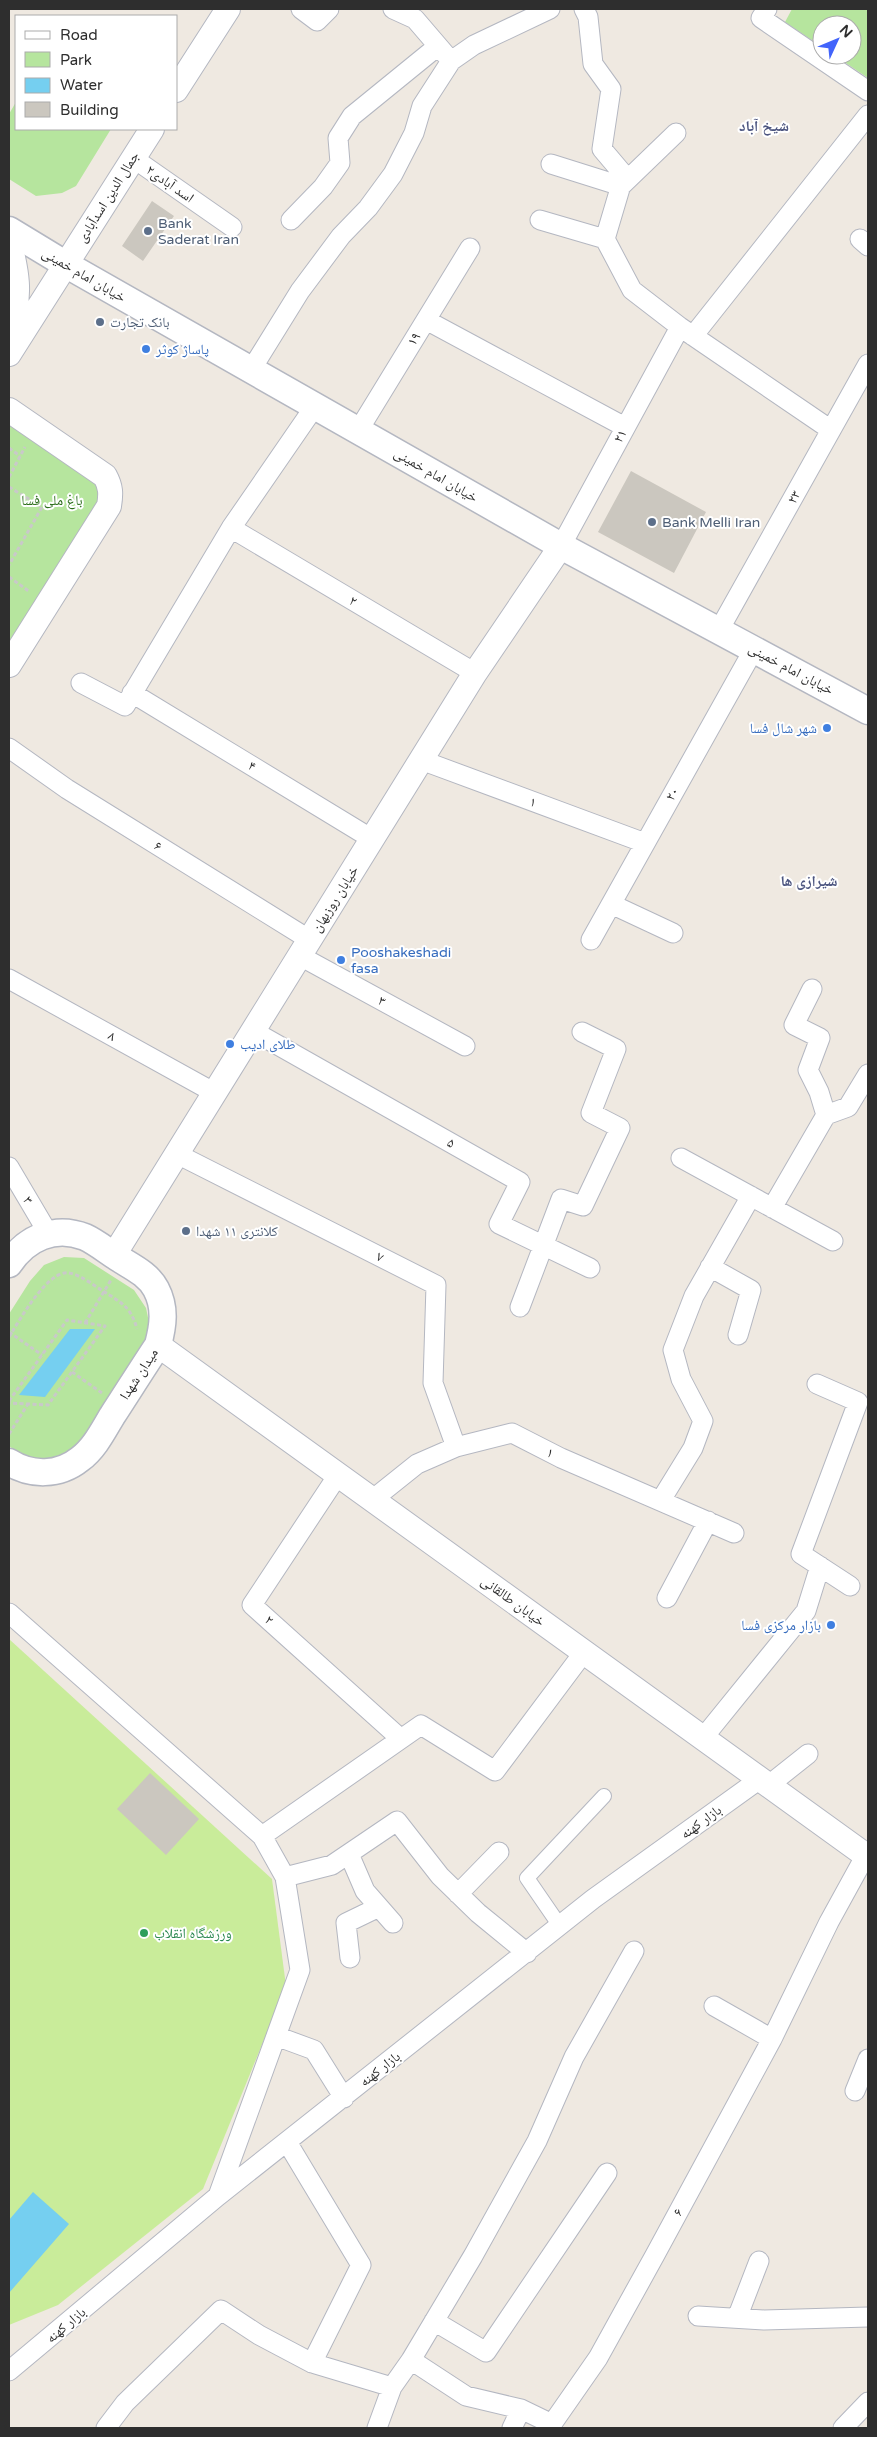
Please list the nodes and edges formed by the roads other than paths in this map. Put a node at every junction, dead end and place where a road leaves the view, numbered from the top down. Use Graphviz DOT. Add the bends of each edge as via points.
graph roads {
  1 [pos="228,9"];
  2 [pos="301,9"];
  3 [pos="329,9"];
  4 [pos="393,9"];
  5 [pos="550,9"];
  6 [pos="584,9"];
  7 [pos="767,9"];
  8 [pos="438,46"];
  9 [pos="451,62"];
  10 [pos="178,87"];
  11 [pos="868,91"];
  12 [pos="868,115"];
  13 [pos="151,130"];
  14 [pos="676,133"];
  15 [pos="133,158"];
  16 [pos="551,164"];
  17 [pos="621,186"];
  18 [pos="291,220"];
  19 [pos="540,220"];
  20 [pos="232,227"];
  21 [pos="9,230"];
  22 [pos="605,239"];
  23 [pos="9,240"];
  24 [pos="470,248"];
  25 [pos="65,264"];
  26 [pos="426,320"];
  27 [pos="9,326"];
  28 [pos="686,332"];
  29 [pos="9,354"];
  30 [pos="868,364"];
  31 [pos="251,370"];
  32 [pos="862,392"];
  33 [pos="315,406"];
  34 [pos="9,410"];
  35 [pos="625,427"];
  36 [pos="831,430"];
  37 [pos="358,431"];
  38 [pos="231,528"];
  39 [pos="561,546"];
  40 [pos="719,630"];
  41 [pos="754,649"];
  42 [pos="9,665"];
  43 [pos="475,674"];
  44 [pos="81,683"];
  45 [pos="132,693"];
  46 [pos="868,710"];
  47 [pos="9,748"];
  48 [pos="421,760"];
  49 [pos="372,839"];
  50 [pos="645,844"];
  51 [pos="611,904"];
  52 [pos="673,933"];
  53 [pos="591,940"];
  54 [pos="305,948"];
  55 [pos="9,979"];
  56 [pos="812,989"];
  57 [pos="253,1031"];
  58 [pos="582,1032"];
  59 [pos="465,1046"];
  60 [pos="868,1074"];
  61 [pos="215,1093"];
  62 [pos="826,1115"];
  63 [pos="177,1154"];
  64 [pos="681,1158"];
  65 [pos="9,1168"];
  66 [pos="751,1196"];
  67 [pos="772,1208"];
  68 [pos="48,1233"];
  69 [pos="832,1241"];
  70 [pos="542,1245"];
  71 [pos="9,1264"];
  72 [pos="114,1266"];
  73 [pos="710,1267"];
  74 [pos="590,1268"];
  75 [pos="520,1307"];
  76 [pos="738,1335"];
  77 [pos="147,1341"];
  78 [pos="817,1384"];
  79 [pos="456,1447"];
  80 [pos="13,1461"];
  81 [pos="338,1475"];
  82 [pos="372,1500"];
  83 [pos="661,1500"];
  84 [pos="708,1521"];
  85 [pos="734,1533"];
  86 [pos="820,1566"];
  87 [pos="850,1586"];
  88 [pos="667,1598"];
  89 [pos="9,1613"];
  90 [pos="584,1652"];
  91 [pos="702,1738"];
  92 [pos="401,1740"];
  93 [pos="808,1754"];
  94 [pos="764,1782"];
  95 [pos="604,1796"];
  96 [pos="262,1836"];
  97 [pos="499,1852"];
  98 [pos="349,1854"];
  99 [pos="867,1854"];
  100 [pos="285,1877"];
  101 [pos="458,1894"];
  102 [pos="379,1907"];
  103 [pos="392,1923"];
  104 [pos="560,1926"];
  105 [pos="634,1951"];
  106 [pos="527,1953"];
  107 [pos="350,1958"];
  108 [pos="714,2006"];
  109 [pos="276,2036"];
  110 [pos="772,2039"];
  111 [pos="868,2059"];
  112 [pos="855,2091"];
  113 [pos="344,2098"];
  114 [pos="287,2142"];
  115 [pos="606,2173"];
  116 [pos="218,2196"];
  117 [pos="759,2261"];
  118 [pos="698,2316"];
  119 [pos="868,2317"];
  120 [pos="737,2318"];
  121 [pos="434,2321"];
  122 [pos="411,2360"];
  123 [pos="312,2363"];
  124 [pos="9,2371"];
  125 [pos="392,2387"];
  126 [pos="867,2405"];
  127 [pos="521,2409"];
  128 [pos="114,2425"];
  129 [pos="377,2428"];
  130 [pos="512,2428"];
  131 [pos="843,2428"];
  1 -- 10 [label="street"];
  2 -- 3 [label="street" via="317,22"];
  4 -- 8 [label="street" via="415,19"];
  5 -- 9 [label="street" via="474,45"];
  6 -- 17 [label="street" via="588,17 593,64 611,89 602,150 624,175"];
  7 -- 11 [label="street" via="761,18"];
  8 -- 9 [label="street"];
  8 -- 18 [label="street" via="352,116 338,138 340,163 323,187"];
  9 -- 31 [label="street" via="422,106 414,133 393,174 300,290"];
  12 -- 28 [label="street, ۲۱"];
  13 -- 15 [label="street, جمال الدین اسدآبادی"];
  14 -- 17 [label="street"];
  15 -- 20 [label="street, اسد آبادی۲"];
  15 -- 25 [label="street, جمال الدین اسدآبادی"];
  16 -- 17 [label="street"];
  17 -- 22 [label="street"];
  19 -- 22 [label="street"];
  21 -- 25 [label="main road, خیابان امام خمینی"];
  22 -- 28 [label="street" via="632,290"];
  23 -- 27 [label="street" via="17,277 16,301"];
  24 -- 26 [label="street, ۱۹"];
  25 -- 29 [label="street, جمال الدین اسدآبادی"];
  25 -- 31 [label="main road, خیابان امام خمینی"];
  26 -- 35 [label="street"];
  26 -- 37 [label="street, ۱۹"];
  28 -- 35 [label="street, ۲۱"];
  28 -- 36 [label="street"];
  30 -- 32 [label="street, ۲۳"];
  31 -- 33 [label="main road, خیابان امام خمینی"];
  32 -- 36 [label="street, ۲۳"];
  33 -- 37 [label="main road, خیابان امام خمینی"];
  33 -- 38 [label="street"];
  34 -- 42 [label="street" via="105,476 111,496 109,506"];
  35 -- 39 [label="street, ۲۱"];
  36 -- 40 [label="street, ۲۳"];
  37 -- 39 [label="main road, خیابان امام خمینی"];
  38 -- 43 [label="street, ۲"];
  38 -- 45 [label="street"];
  39 -- 40 [label="main road, خیابان امام خمینی"];
  39 -- 43 [label="street, خیابان روزبهان"];
  40 -- 41 [label="main road, خیابان امام خمینی"];
  41 -- 46 [label="main road, خیابان امام خمینی"];
  41 -- 50 [label="street, ۲۰"];
  43 -- 48 [label="street, خیابان روزبهان"];
  44 -- 45 [label="street" via="125,706"];
  45 -- 49 [label="street, ۴"];
  47 -- 54 [label="street, ۶"];
  48 -- 49 [label="street, خیابان روزبهان"];
  48 -- 50 [label="street, ۱"];
  49 -- 54 [label="street, خیابان روزبهان"];
  50 -- 51 [label="street, ۲۰"];
  51 -- 52 [label="street"];
  51 -- 53 [label="street, ۲۰"];
  54 -- 57 [label="street, خیابان روزبهان"];
  54 -- 59 [label="street, ۳"];
  55 -- 61 [label="street, ۸"];
  56 -- 62 [label="street" via="794,1025 820,1038 808,1070"];
  57 -- 61 [label="street, خیابان روزبهان"];
  57 -- 70 [label="street, ۵" via="520,1182 499,1224"];
  58 -- 70 [label="street" via="616,1049 591,1113 620,1128 583,1206 561,1199"];
  60 -- 62 [label="street" via="848,1107"];
  61 -- 63 [label="street, خیابان روزبهان"];
  62 -- 67 [label="street"];
  63 -- 72 [label="street, خیابان روزبهان"];
  63 -- 79 [label="street, ۷" via="436,1286 433,1383"];
  64 -- 66 [label="street"];
  65 -- 68 [label="street, ۳"];
  66 -- 67 [label="street"];
  66 -- 73 [label="street"];
  67 -- 69 [label="street"];
  68 -- 71 [label="main road, میدان شهدا" via="30,1240"];
  68 -- 72 [label="main road, میدان شهدا" via="67,1232 86,1237"];
  70 -- 74 [label="street, ۵"];
  70 -- 75 [label="street"];
  72 -- 77 [label="main road, میدان شهدا" via="143,1274 156,1289 163,1307 163,1327"];
  73 -- 76 [label="street" via="751,1290"];
  73 -- 83 [label="street" via="694,1296 674,1350 681,1379 703,1421 693,1448"];
  77 -- 80 [label="main road, میدان شهدا" via="94,1444 80,1459 48,1472"];
  77 -- 81 [label="street, خیابان طالقانی"];
  78 -- 86 [label="street" via="858,1402 801,1554"];
  79 -- 82 [label="street, ۱" via="416,1464"];
  79 -- 83 [label="street, ۱" via="512,1433 561,1458"];
  81 -- 82 [label="street, خیابان طالقانی"];
  81 -- 92 [label="street, ۲" via="252,1605"];
  82 -- 90 [label="street, خیابان طالقانی"];
  83 -- 84 [label="street, ۱"];
  84 -- 85 [label="street, ۱"];
  84 -- 88 [label="street"];
  86 -- 87 [label="street"];
  86 -- 91 [label="street" via="806,1611"];
  89 -- 96 [label="street"];
  90 -- 91 [label="street, خیابان طالقانی"];
  90 -- 92 [label="street" via="495,1772 420,1725"];
  91 -- 94 [label="street, خیابان طالقانی"];
  92 -- 96 [label="street"];
  93 -- 94 [label="street, بازار کهنه"];
  94 -- 99 [label="street, خیابان طالقانی"];
  94 -- 104 [label="street, بازار کهنه" via="593,1899"];
  95 -- 104 [label="street" via="527,1878"];
  96 -- 100 [label="street"];
  97 -- 101 [label="street"];
  98 -- 100 [label="street" via="332,1865"];
  98 -- 101 [label="street" via="397,1821"];
  98 -- 102 [label="street" via="365,1890"];
  99 -- 110 [label="street, ۶" via="829,1922"];
  100 -- 109 [label="street" via="300,1970"];
  101 -- 106 [label="street"];
  102 -- 103 [label="street"];
  102 -- 107 [label="street" via="346,1923"];
  104 -- 106 [label="street, بازار کهنه"];
  105 -- 121 [label="street" via="574,2057 537,2141"];
  106 -- 113 [label="street, بازار کهنه"];
  108 -- 110 [label="street"];
  109 -- 113 [label="street" via="314,2050"];
  109 -- 116 [label="street"];
  110 -- 127 [label="street, ۶" via="598,2358 552,2424"];
  111 -- 112 [label="street"];
  113 -- 114 [label="street, بازار کهنه"];
  114 -- 116 [label="street, بازار کهنه"];
  114 -- 123 [label="street" via="361,2265"];
  115 -- 121 [label="street" via="486,2352"];
  116 -- 124 [label="street, بازار کهنه"];
  117 -- 120 [label="street"];
  118 -- 120 [label="street"];
  119 -- 120 [label="street"];
  121 -- 122 [label="street"];
  122 -- 125 [label="street"];
  122 -- 127 [label="street, ۶" via="466,2396"];
  123 -- 125 [label="street"];
  123 -- 128 [label="street" via="221,2310 125,2403"];
  125 -- 129 [label="street"];
  126 -- 131 [label="street"];
  127 -- 130 [label="street"];
}
